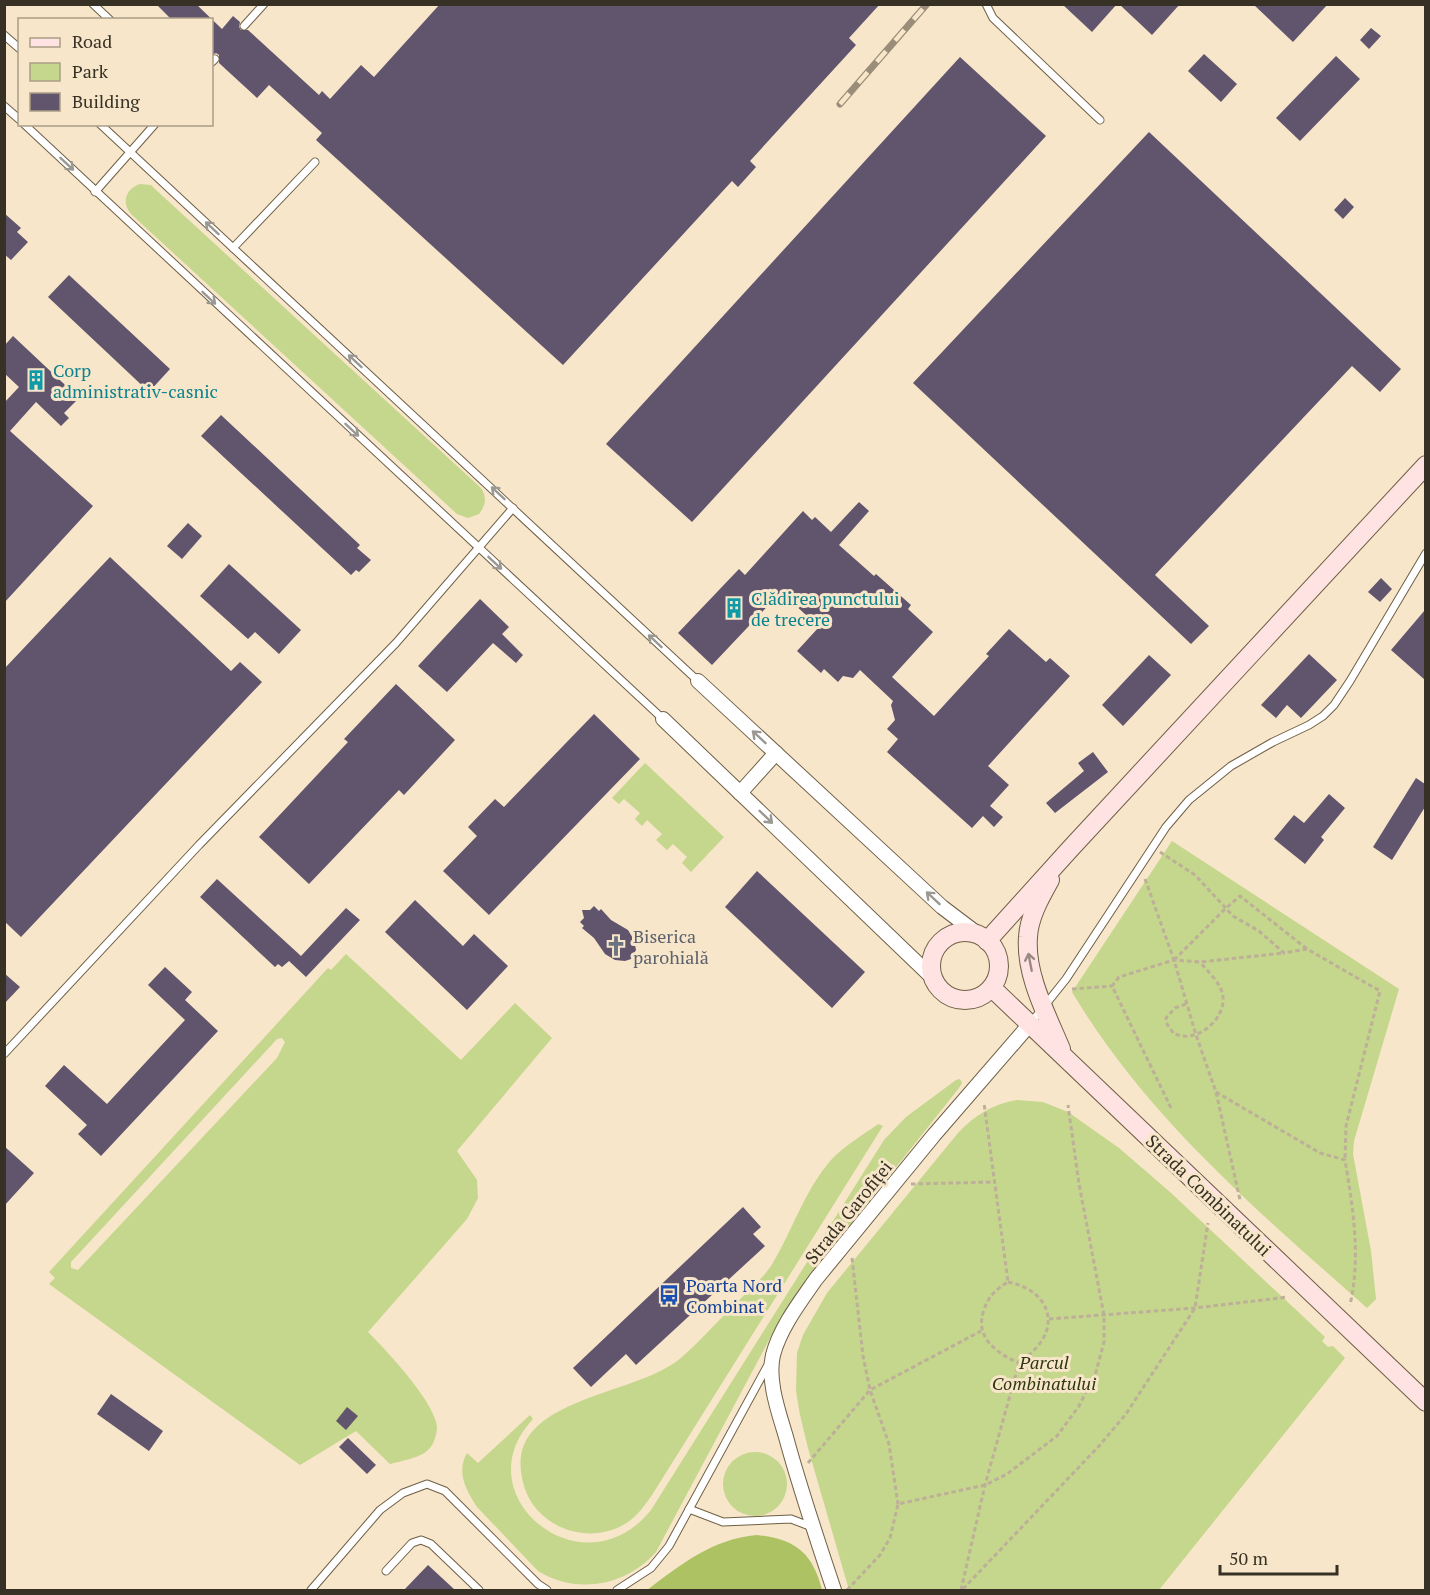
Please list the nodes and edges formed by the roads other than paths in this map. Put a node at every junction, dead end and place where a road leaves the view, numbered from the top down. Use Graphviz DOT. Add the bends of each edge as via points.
graph roads {
  1 [pos="93,4"];
  2 [pos="264,4"];
  3 [pos="986,4"];
  4 [pos="108,18"];
  5 [pos="244,26"];
  6 [pos="4,35"];
  7 [pos="18,48"];
  8 [pos="4,106"];
  9 [pos="18,118"];
  10 [pos="1100,120"];
  11 [pos="26,126"];
  12 [pos="102,126"];
  13 [pos="153,126"];
  14 [pos="130,153"];
  15 [pos="315,162"];
  16 [pos="95,192"];
  17 [pos="233,248"];
  18 [pos="1425,465"];
  19 [pos="513,508"];
  20 [pos="478,547"];
  21 [pos="1425,553"];
  22 [pos="698,681"];
  23 [pos="663,719"];
  24 [pos="776,753"];
  25 [pos="740,793"];
  26 [pos="1071,848"];
  27 [pos="983,938"];
  28 [pos="934,980"];
  29 [pos="992,988"];
  30 [pos="1044,1007"];
  31 [pos="1030,1024"];
  32 [pos="4,1054"];
  33 [pos="1064,1057"];
  34 [pos="773,1356"];
  35 [pos="1425,1402"];
  36 [pos="689,1509"];
  37 [pos="813,1527"];
  38 [pos="387,1571"];
  39 [pos="311,1590"];
  40 [pos="479,1590"];
  41 [pos="547,1590"];
  42 [pos="617,1590"];
  43 [pos="834,1590"];
  1 -- 4 [label="lane"];
  2 -- 5 [label="lane"];
  3 -- 10 [label="lane" via="993,18"];
  6 -- 7 [label="lane"];
  8 -- 9 [label="lane"];
  11 -- 16 [label="lane, one-way"];
  12 -- 14 [label="lane"];
  13 -- 14 [label="lane"];
  14 -- 16 [label="lane"];
  17 -- 14 [label="lane, one-way"];
  15 -- 17 [label="lane"];
  16 -- 20 [label="lane, one-way"];
  19 -- 17 [label="lane, one-way"];
  18 -- 26 [label="street"];
  19 -- 20 [label="lane"];
  22 -- 19 [label="lane, one-way"];
  20 -- 23 [label="lane, one-way"];
  20 -- 32 [label="lane" via="396,643 199,845"];
  21 -- 30 [label="lane" via="1334,705 1309,725 1231,766 1189,800 1166,827"];
  24 -- 22 [label="street, one-way"];
  23 -- 25 [label="street"];
  24 -- 25 [label="street"];
  27 -- 24 [label="street, one-way" via="942,907"];
  25 -- 28 [label="street, one-way"];
  26 -- 27 [label="street"];
  30 -- 26 [label="street, one-way" via="1028,955 1028,936 1041,897"];
  27 -- 28 [label="street" via="959,933 941,943 932,960"];
  27 -- 29 [label="street" via="998,958"];
  28 -- 29 [label="street" via="947,994 965,1000"];
  29 -- 31 [label="street, Strada Combinatului"];
  30 -- 31 [label="lane"];
  30 -- 33 [label="street"];
  31 -- 33 [label="street, Strada Combinatului"];
  31 -- 34 [label="street, Strada Garofiței" via="816,1280 785,1328"];
  33 -- 35 [label="street, Strada Combinatului"];
  34 -- 36 [label="lane"];
  34 -- 37 [label="street, Strada Garofiței" via="778,1410"];
  36 -- 37 [label="lane" via="723,1522 790,1519"];
  36 -- 42 [label="lane" via="661,1558 640,1577"];
  37 -- 43 [label="street, Strada Garofiței"];
  38 -- 40 [label="lane" via="412,1544 421,1540 431,1544"];
  39 -- 41 [label="lane" via="380,1510 403,1493 427,1484 445,1491"];
}
